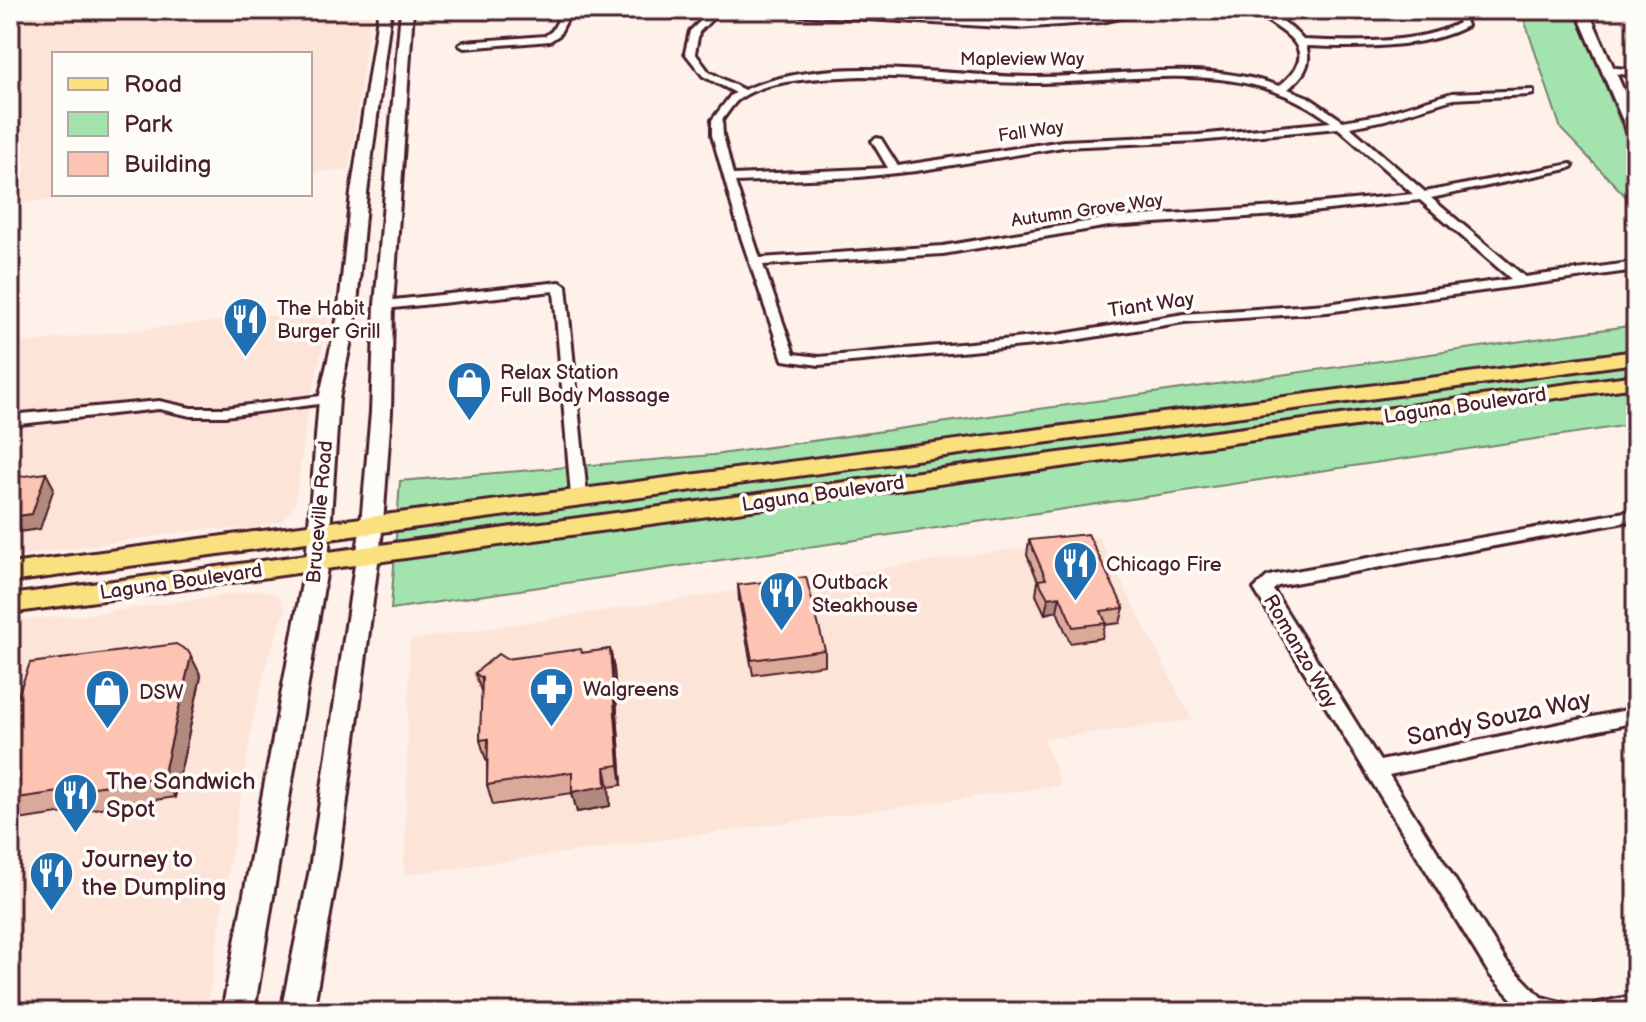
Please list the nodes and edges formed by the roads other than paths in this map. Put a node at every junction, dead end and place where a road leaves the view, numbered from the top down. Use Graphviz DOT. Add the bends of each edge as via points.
graph roads {
  1 [pos="385,10"];
  2 [pos="407,10"];
  3 [pos="568,10"];
  4 [pos="717,10"];
  5 [pos="783,10"];
  6 [pos="1036,10"];
  7 [pos="1149,10"];
  8 [pos="1256,10"];
  9 [pos="1458,10"];
  10 [pos="1582,10"];
  11 [pos="881,14"];
  12 [pos="1044,23"];
  13 [pos="1301,43"];
  14 [pos="464,45"];
  15 [pos="1607,70"];
  16 [pos="1636,73"];
  17 [pos="1281,89"];
  18 [pos="1529,92"];
  19 [pos="743,93"];
  20 [pos="1339,124"];
  21 [pos="1636,135"];
  22 [pos="877,141"];
  23 [pos="1567,166"];
  24 [pos="895,170"];
  25 [pos="729,179"];
  26 [pos="1423,196"];
  27 [pos="756,262"];
  28 [pos="1636,266"];
  29 [pos="1520,280"];
  30 [pos="384,305"];
  31 [pos="788,357"];
  32 [pos="1636,357"];
  33 [pos="1636,381"];
  34 [pos="329,399"];
  35 [pos="10,420"];
  36 [pos="579,496"];
  37 [pos="1636,515"];
  38 [pos="372,524"];
  39 [pos="320,530"];
  40 [pos="367,555"];
  41 [pos="317,562"];
  42 [pos="10,573"];
  43 [pos="10,604"];
  44 [pos="1636,715"];
  45 [pos="1373,770"];
  46 [pos="1636,1006"];
  47 [pos="238,1012"];
  48 [pos="297,1012"];
  49 [pos="1560,1012"];
  50 [pos="1603,1012"];
  1 -- 34 [label="main road, Bruceville Road" via="347,316"];
  2 -- 30 [label="main road"];
  3 -- 14 [label="street" via="547,39"];
  4 -- 19 [label="street" via="695,31 690,53 706,74"];
  5 -- 11 [label="main road"];
  6 -- 12 [label="street"];
  7 -- 12 [label="main road"];
  8 -- 13 [label="street" via="1286,27"];
  9 -- 13 [label="street" via="1464,24 1449,32 1357,45"];
  10 -- 15 [label="main road"];
  11 -- 12 [label="main road"];
  13 -- 17 [label="street" via="1303,69"];
  15 -- 16 [label="street"];
  15 -- 21 [label="main road"];
  17 -- 19 [label="street, Mapleview Way" via="1188,71 1043,80 839,72 784,79"];
  17 -- 20 [label="street, Mapleview Way"];
  18 -- 20 [label="street, Fall Way" via="1452,96 1381,118"];
  19 -- 25 [label="street, Mapleview Way" via="715,123"];
  20 -- 24 [label="street, Fall Way" via="1063,144"];
  20 -- 26 [label="street, Mapleview Way"];
  22 -- 24 [label="street"];
  23 -- 26 [label="street, Autumn Grove Way"];
  24 -- 25 [label="street, Fall Way"];
  25 -- 27 [label="street, Mapleview Way"];
  26 -- 27 [label="street, Autumn Grove Way" via="1133,219 943,250"];
  26 -- 29 [label="street, Mapleview Way"];
  27 -- 31 [label="street, Mapleview Way"];
  28 -- 29 [label="street, Tiant Way"];
  29 -- 31 [label="street, Tiant Way" via="1327,308 1184,318 1056,339 819,361"];
  30 -- 36 [label="street" via="560,286"];
  30 -- 38 [label="main road"];
  32 -- 36 [label="main road, Laguna Boulevard"];
  33 -- 40 [label="main road, Laguna Boulevard"];
  34 -- 35 [label="street" via="225,412 159,405"];
  34 -- 39 [label="main road, Bruceville Road"];
  36 -- 38 [label="main road, Laguna Boulevard"];
  37 -- 45 [label="street, Romanzo Way" via="1273,581 1263,589"];
  38 -- 39 [label="main road, Laguna Boulevard"];
  38 -- 40 [label="main road"];
  39 -- 41 [label="main road, Bruceville Road"];
  39 -- 42 [label="main road, Laguna Boulevard"];
  40 -- 41 [label="main road, Laguna Boulevard"];
  40 -- 48 [label="main road" via="324,869"];
  41 -- 43 [label="main road, Laguna Boulevard"];
  41 -- 47 [label="main road, Bruceville Road"];
  44 -- 45 [label="street, Sandy Souza Way"];
  45 -- 49 [label="street, Romanzo Way" via="1498,968 1535,1007"];
  46 -- 50 [label="street"];
}
